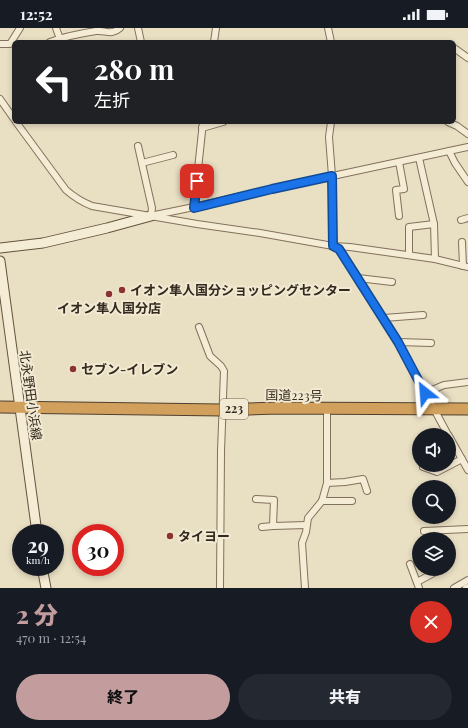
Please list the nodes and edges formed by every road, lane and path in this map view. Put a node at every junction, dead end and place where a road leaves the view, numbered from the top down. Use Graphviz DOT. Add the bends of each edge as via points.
graph roads {
  1 [pos="20,28"];
  2 [pos="56,28"];
  3 [pos="120,28"];
  4 [pos="138,28"];
  5 [pos="216,28"];
  6 [pos="328,28"];
  7 [pos="60,39"];
  8 [pos="14,40"];
  9 [pos="57,40"];
  10 [pos="141,40"];
  11 [pos="214,40"];
  12 [pos="331,40"];
  13 [pos="0,44"];
  14 [pos="12,44"];
  15 [pos="456,49"];
  16 [pos="468,58"];
  17 [pos="1,101"];
  18 [pos="12,116"];
  19 [pos="17,124"];
  20 [pos="331,124"];
  21 [pos="452,124"];
  22 [pos="202,125"];
  23 [pos="468,134"];
  24 [pos="138,146"];
  25 [pos="468,147"];
  26 [pos="449,151"];
  27 [pos="173,155"];
  28 [pos="419,158"];
  29 [pos="399,162"];
  30 [pos="142,164"];
  31 [pos="332,176"];
  32 [pos="468,182"];
  33 [pos="194,208"];
  34 [pos="151,216"];
  35 [pos="399,216"];
  36 [pos="468,218"];
  37 [pos="461,220"];
  38 [pos="434,224"];
  39 [pos="462,242"];
  40 [pos="333,246"];
  41 [pos="0,248"];
  42 [pos="408,255"];
  43 [pos="434,259"];
  44 [pos="465,266"];
  45 [pos="0,267"];
  46 [pos="358,278"];
  47 [pos="392,282"];
  48 [pos="423,315"];
  49 [pos="384,318"];
  50 [pos="199,327"];
  51 [pos="398,342"];
  52 [pos="431,344"];
  53 [pos="468,382"];
  54 [pos="425,393"];
  55 [pos="0,407"];
  56 [pos="19,407"];
  57 [pos="434,409"];
  58 [pos="468,409"];
  59 [pos="222,410"];
  60 [pos="327,410"];
  61 [pos="445,428"];
  62 [pos="456,448"];
  63 [pos="462,459"];
  64 [pos="456,462"];
  65 [pos="468,470"];
  66 [pos="327,483"];
  67 [pos="367,491"];
  68 [pos="256,499"];
  69 [pos="322,501"];
  70 [pos="352,501"];
  71 [pos="36,524"];
  72 [pos="306,525"];
  73 [pos="273,526"];
  74 [pos="262,527"];
  75 [pos="468,529"];
  76 [pos="424,531"];
  77 [pos="410,564"];
  78 [pos="44,576"];
  79 [pos="431,576"];
  80 [pos="468,580"];
  81 [pos="418,585"];
  82 [pos="46,588"];
  83 [pos="220,588"];
  84 [pos="304,588"];
  85 [pos="454,588"];
  1 -- 8 [label="street"];
  2 -- 7 [label="street"];
  3 -- 7 [label="street" via="115,32 98,31"];
  4 -- 10 [label="street"];
  5 -- 11 [label="street"];
  6 -- 12 [label="street"];
  7 -- 9 [label="street"];
  13 -- 14 [label="street"];
  15 -- 16 [label="street"];
  17 -- 18 [label="street"];
  19 -- 34 [label="street" via="66,190 75,198 92,206"];
  20 -- 31 [label="street" via="329,137"];
  21 -- 23 [label="street"];
  22 -- 33 [label="street"];
  24 -- 30 [label="street"];
  25 -- 26 [label="street"];
  26 -- 28 [label="street"];
  26 -- 32 [label="street"];
  27 -- 30 [label="street"];
  28 -- 29 [label="street"];
  28 -- 38 [label="street"];
  29 -- 31 [label="street"];
  29 -- 35 [label="street" via="404,189 396,190 395,205"];
  30 -- 34 [label="street" via="152,208"];
  31 -- 33 [label="street"];
  31 -- 40 [label="street"];
  33 -- 34 [label="street"];
  34 -- 40 [label="street"];
  34 -- 41 [label="main road" via="42,243"];
  36 -- 37 [label="street"];
  38 -- 42 [label="street" via="409,226"];
  38 -- 43 [label="street"];
  39 -- 44 [label="street"];
  40 -- 42 [label="street"];
  40 -- 46 [label="street" via="339,249"];
  42 -- 43 [label="street"];
  43 -- 44 [label="street"];
  45 -- 56 [label="main road, 北永野田小浜線"];
  46 -- 47 [label="street"];
  46 -- 49 [label="street"];
  48 -- 49 [label="street"];
  49 -- 51 [label="street"];
  50 -- 59 [label="street" via="210,356 224,371"];
  51 -- 52 [label="street"];
  51 -- 54 [label="street"];
  53 -- 54 [label="street" via="444,385"];
  54 -- 57 [label="street"];
  55 -- 56 [label="highway, 国道223号 / 223"];
  56 -- 59 [label="highway, 国道223号 / 223"];
  56 -- 71 [label="main road, 北永野田小浜線"];
  57 -- 58 [label="highway, 国道223号 / 223"];
  57 -- 60 [label="highway, 国道223号 / 223"];
  57 -- 61 [label="street"];
  59 -- 60 [label="highway, 国道223号 / 223"];
  59 -- 83 [label="street"];
  60 -- 66 [label="street"];
  62 -- 63 [label="street"];
  63 -- 64 [label="street"];
  63 -- 65 [label="street"];
  66 -- 67 [label="street" via="363,479"];
  66 -- 69 [label="street"];
  68 -- 73 [label="street" via="274,500"];
  69 -- 70 [label="street"];
  69 -- 72 [label="street" via="308,518"];
  72 -- 73 [label="street"];
  72 -- 84 [label="street" via="302,543"];
  73 -- 74 [label="street"];
  75 -- 76 [label="street"];
  77 -- 81 [label="street"];
  78 -- 82 [label="main road"];
  79 -- 81 [label="street"];
  80 -- 85 [label="street"];
}
